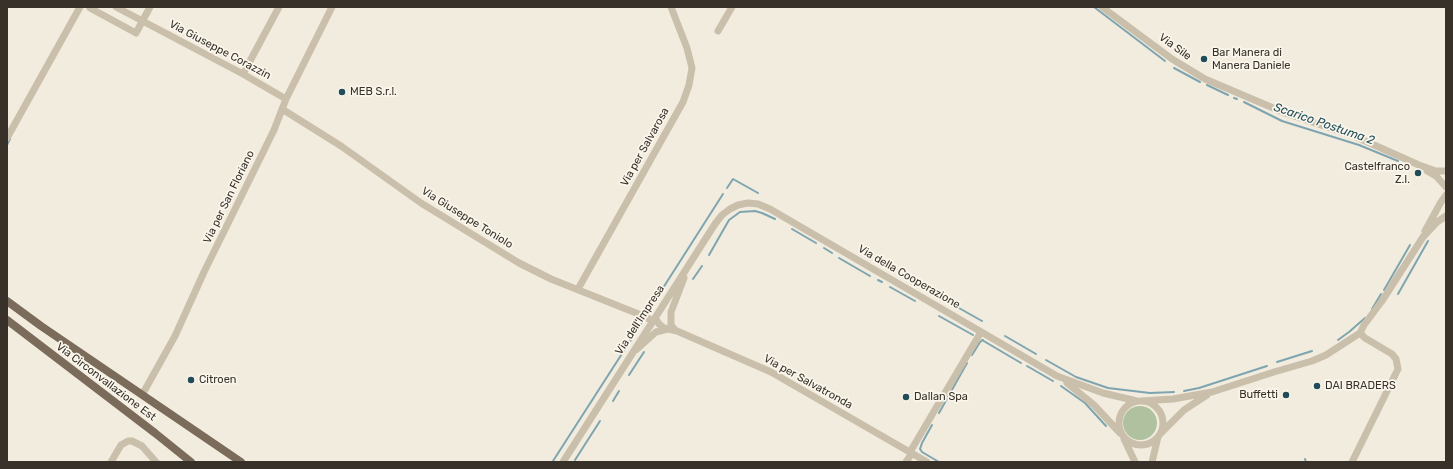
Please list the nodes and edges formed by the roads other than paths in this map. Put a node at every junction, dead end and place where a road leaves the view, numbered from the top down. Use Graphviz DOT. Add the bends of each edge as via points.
graph roads {
  1 [pos="80,7"];
  2 [pos="91,7"];
  3 [pos="116,7"];
  4 [pos="150,7"];
  5 [pos="279,7"];
  6 [pos="332,7"];
  7 [pos="671,7"];
  8 [pos="732,7"];
  9 [pos="1102,7"];
  10 [pos="142,21"];
  11 [pos="718,31"];
  12 [pos="243,74"];
  13 [pos="286,99"];
  14 [pos="282,109"];
  15 [pos="7,138"];
  16 [pos="1419,166"];
  17 [pos="1446,171"];
  18 [pos="1446,187"];
  19 [pos="1446,195"];
  20 [pos="748,203"];
  21 [pos="1446,216"];
  22 [pos="1423,237"];
  23 [pos="688,267"];
  24 [pos="578,289"];
  25 [pos="7,301"];
  26 [pos="7,320"];
  27 [pos="653,320"];
  28 [pos="671,329"];
  29 [pos="981,332"];
  30 [pos="1360,333"];
  31 [pos="631,354"];
  32 [pos="1057,376"];
  33 [pos="1212,392"];
  34 [pos="142,395"];
  35 [pos="1139,401"];
  36 [pos="155,432"];
  37 [pos="1122,436"];
  38 [pos="1159,436"];
  39 [pos="911,453"];
  40 [pos="564,461"];
  41 [pos="111,462"];
  42 [pos="156,462"];
  43 [pos="184,462"];
  44 [pos="191,462"];
  45 [pos="241,462"];
  46 [pos="906,462"];
  47 [pos="927,462"];
  48 [pos="1135,462"];
  49 [pos="1152,462"];
  50 [pos="1352,462"];
  1 -- 15 [label="street"];
  2 -- 10 [label="street" via="136,33"];
  3 -- 10 [label="street, Via Giuseppe Corazzin"];
  4 -- 10 [label="street"];
  5 -- 12 [label="street"];
  6 -- 13 [label="street, Via per San Floriano"];
  7 -- 24 [label="street, Via per Salvarosa" via="692,68 689,85 683,102"];
  8 -- 11 [label="street"];
  9 -- 16 [label="street, Via Sile" via="1172,59 1205,79 1285,113 1354,136"];
  10 -- 12 [label="street, Via Giuseppe Corazzin"];
  12 -- 13 [label="street, Via Giuseppe Corazzin"];
  13 -- 14 [label="street, Via per San Floriano"];
  14 -- 24 [label="street, Via Giuseppe Toniolo" via="459,227 519,263"];
  14 -- 34 [label="street, Via per San Floriano" via="175,336"];
  16 -- 17 [label="street, Via Sile"];
  16 -- 18 [label="street, Via Sile" via="1436,176"];
  19 -- 22 [label="street, Via della Cooperazione"];
  20 -- 23 [label="street, Via dell'Impresa" via="732,208 721,217"];
  20 -- 29 [label="street, Via della Cooperazione" via="770,209"];
  21 -- 22 [label="street, Via della Cooperazione"];
  22 -- 30 [label="street, Via della Cooperazione"];
  23 -- 27 [label="street, Via dell'Impresa"];
  23 -- 28 [label="street" via="671,310"];
  24 -- 27 [label="street, Via Giuseppe Toniolo"];
  25 -- 34 [label="main road"];
  26 -- 36 [label="main road, Via Circonvallazione Est"];
  27 -- 28 [label="street, Via per Salvatronda"];
  27 -- 31 [label="street, Via dell'Impresa"];
  28 -- 31 [label="street" via="656,332"];
  28 -- 39 [label="street, Via per Salvatronda" via="764,369"];
  29 -- 32 [label="street, Via della Cooperazione"];
  29 -- 39 [label="street"];
  30 -- 33 [label="street, Via della Cooperazione" via="1312,361"];
  30 -- 50 [label="street" via="1392,354 1396,358 1398,369"];
  31 -- 40 [label="street, Via dell'Impresa"];
  32 -- 35 [label="street, Via della Cooperazione" via="1103,393"];
  32 -- 37 [label="street, Via della Cooperazione" via="1094,405"];
  33 -- 35 [label="street, Via della Cooperazione" via="1172,399"];
  33 -- 38 [label="street, Via della Cooperazione" via="1184,410"];
  34 -- 45 [label="main road"];
  35 -- 37 [label="street" via="1130,404 1121,412 1118,424"];
  35 -- 38 [label="street" via="1153,405 1159,411 1163,424"];
  36 -- 43 [label="main road" via="157,438"];
  36 -- 44 [label="main road, Via Circonvallazione Est"];
  37 -- 38 [label="street" via="1139,445 1148,444"];
  37 -- 48 [label="street"];
  38 -- 49 [label="street"];
  39 -- 46 [label="street"];
  39 -- 47 [label="street, Via per Salvatronda"];
  41 -- 42 [label="street" via="121,445 130,441 142,446"];
}
